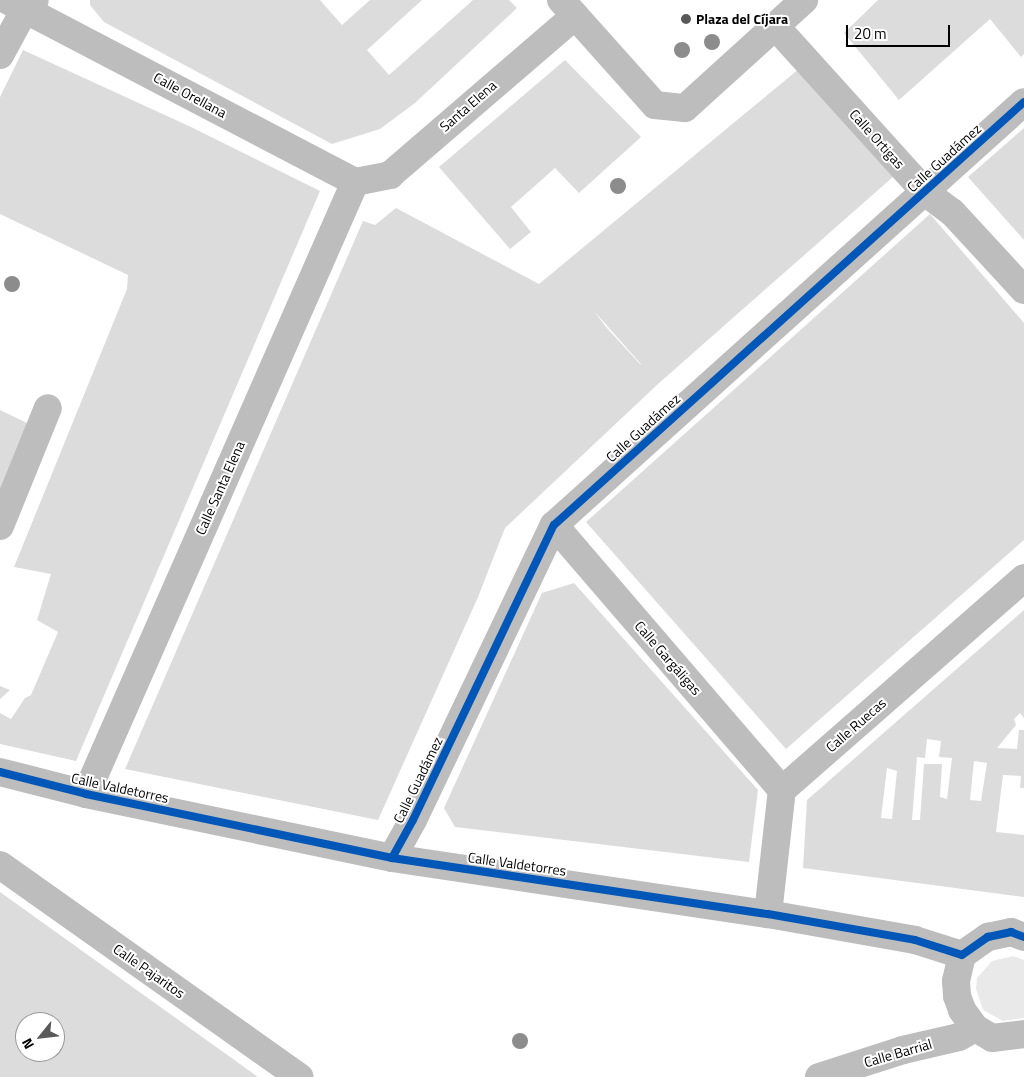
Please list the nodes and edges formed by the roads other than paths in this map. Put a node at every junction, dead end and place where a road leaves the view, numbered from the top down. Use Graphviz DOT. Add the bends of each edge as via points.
graph roads {
  1 [pos="804,0"];
  2 [pos="22,3"];
  3 [pos="568,8"];
  4 [pos="776,27"];
  5 [pos="0,55"];
  6 [pos="1024,102"];
  7 [pos="355,182"];
  8 [pos="925,192"];
  9 [pos="1024,290"];
  10 [pos="48,408"];
  11 [pos="554,525"];
  12 [pos="0,526"];
  13 [pos="1024,578"];
  14 [pos="1,773"];
  15 [pos="782,790"];
  16 [pos="86,794"];
  17 [pos="392,858"];
  18 [pos="0,865"];
  19 [pos="768,914"];
  20 [pos="1024,937"];
  21 [pos="962,955"];
  22 [pos="984,1033"];
  23 [pos="1024,1034"];
  24 [pos="299,1077"];
  25 [pos="819,1077"];
  1 -- 4 [label="street"];
  2 -- 5 [label="street"];
  2 -- 7 [label="street, Calle Orellana"];
  3 -- 4 [label="street" via="655,105 685,108"];
  3 -- 7 [label="street, Santa Elena" via="390,175"];
  4 -- 8 [label="street, Calle Ortigas"];
  6 -- 8 [label="street, Calle Guadámez"];
  7 -- 16 [label="street, Calle Santa Elena"];
  8 -- 9 [label="street, Calle Ortigas" via="952,212"];
  8 -- 11 [label="street, Calle Guadámez"];
  10 -- 12 [label="street"];
  11 -- 15 [label="street, Calle Gargáligas"];
  11 -- 17 [label="street, Calle Guadámez"];
  13 -- 15 [label="street, Calle Ruecas"];
  14 -- 16 [label="street, Calle Valdetorres"];
  15 -- 19 [label="street"];
  16 -- 17 [label="street, Calle Valdetorres"];
  17 -- 19 [label="street, Calle Valdetorres"];
  18 -- 24 [label="street, Calle Pajaritos"];
  19 -- 21 [label="street, Calle Valdetorres" via="915,940"];
  20 -- 21 [label="street" via="1011,932 988,936"];
  21 -- 22 [label="street" via="957,996 962,1010"];
  22 -- 23 [label="street, Calle Barrial"];
  22 -- 25 [label="street, Calle Barrial" via="903,1050"];
}
